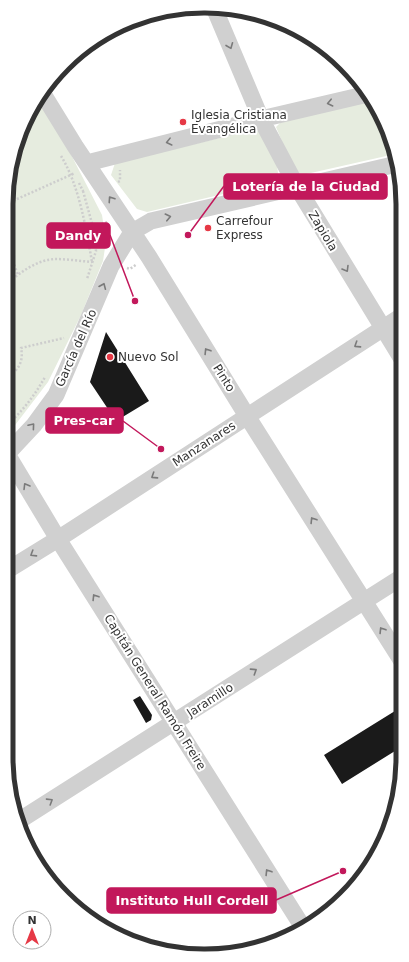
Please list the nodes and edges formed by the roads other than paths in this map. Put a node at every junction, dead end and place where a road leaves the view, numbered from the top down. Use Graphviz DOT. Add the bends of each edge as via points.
graph roads {
  1 [pos="216,13"];
  2 [pos="362,95"];
  3 [pos="45,98"];
  4 [pos="261,119"];
  5 [pos="88,163"];
  6 [pos="392,165"];
  7 [pos="297,187"];
  8 [pos="132,232"];
  9 [pos="396,320"];
  10 [pos="382,328"];
  11 [pos="396,350"];
  12 [pos="247,416"];
  13 [pos="13,447"];
  14 [pos="13,465"];
  15 [pos="58,539"];
  16 [pos="13,567"];
  17 [pos="396,581"];
  18 [pos="364,601"];
  19 [pos="396,652"];
  20 [pos="174,722"];
  21 [pos="23,818"];
  22 [pos="300,923"];
  1 -- 4 [label="street, Zapiola, one-way"];
  2 -- 4 [label="street, one-way"];
  3 -- 5 [label="street, Pinto"];
  4 -- 5 [label="street, one-way"];
  4 -- 7 [label="street, Zapiola"];
  8 -- 5 [label="street, Pinto, one-way"];
  6 -- 7 [label="street"];
  8 -- 7 [label="street, one-way" via="151,221"];
  7 -- 10 [label="street, Zapiola, one-way"];
  12 -- 8 [label="street, Pinto, one-way"];
  13 -- 8 [label="street, García del Río, one-way" via="34,425 56,395 111,266"];
  9 -- 10 [label="street, Manzanares"];
  10 -- 11 [label="street, Zapiola"];
  10 -- 12 [label="street, Manzanares, one-way"];
  12 -- 15 [label="street, Manzanares, one-way"];
  18 -- 12 [label="street, Pinto, one-way"];
  15 -- 14 [label="street, Capitán General Ramón Freire, one-way"];
  15 -- 16 [label="street, Manzanares, one-way"];
  20 -- 15 [label="street, Capitán General Ramón Freire, one-way"];
  17 -- 18 [label="street, Jaramillo"];
  19 -- 18 [label="street, Pinto, one-way"];
  20 -- 18 [label="street, Jaramillo, one-way"];
  21 -- 20 [label="street, Jaramillo, one-way"];
  22 -- 20 [label="street, Capitán General Ramón Freire, one-way"];
}
